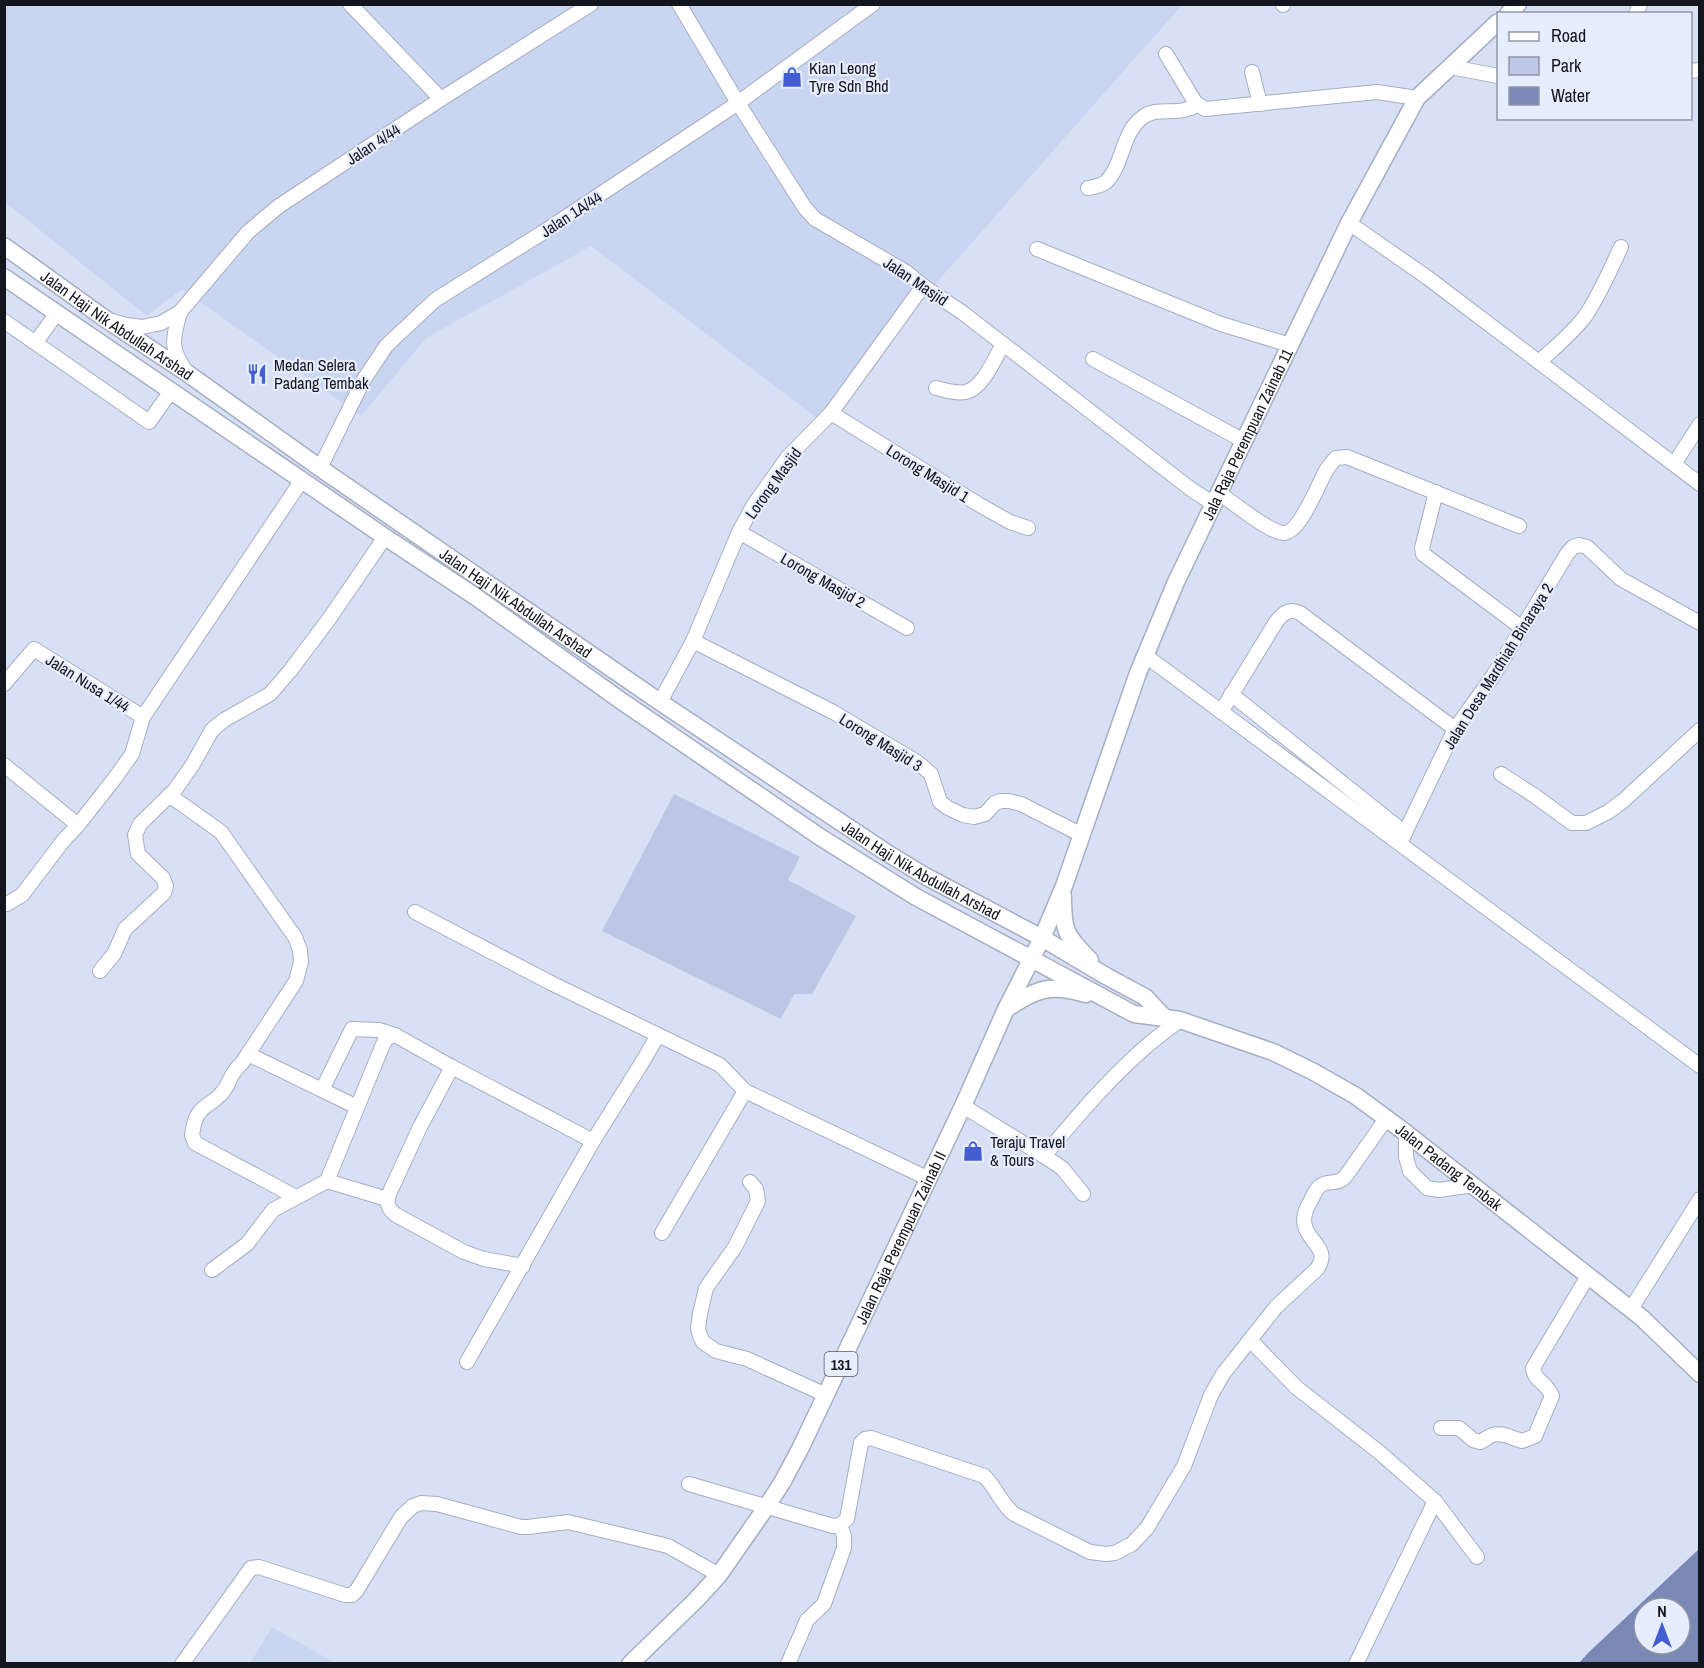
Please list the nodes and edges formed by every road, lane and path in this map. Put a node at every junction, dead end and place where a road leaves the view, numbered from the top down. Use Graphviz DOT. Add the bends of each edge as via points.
graph roads {
  1 [pos="350,4"];
  2 [pos="591,4"];
  3 [pos="679,4"];
  4 [pos="873,4"];
  5 [pos="1497,23"];
  6 [pos="1166,54"];
  7 [pos="1451,67"];
  8 [pos="1252,72"];
  9 [pos="1497,76"];
  10 [pos="1417,98"];
  11 [pos="441,99"];
  12 [pos="738,103"];
  13 [pos="1260,104"];
  14 [pos="1198,105"];
  15 [pos="1088,188"];
  16 [pos="1349,223"];
  17 [pos="4,246"];
  18 [pos="1621,247"];
  19 [pos="1037,249"];
  20 [pos="4,277"];
  21 [pos="923,286"];
  22 [pos="180,312"];
  23 [pos="57,313"];
  24 [pos="104,318"];
  25 [pos="4,321"];
  26 [pos="36,342"];
  27 [pos="1003,344"];
  28 [pos="1290,345"];
  29 [pos="1093,359"];
  30 [pos="1539,362"];
  31 [pos="187,373"];
  32 [pos="936,388"];
  33 [pos="171,391"];
  34 [pos="831,413"];
  35 [pos="1700,424"];
  36 [pos="1244,441"];
  37 [pos="1674,464"];
  38 [pos="320,468"];
  39 [pos="302,480"];
  40 [pos="1700,484"];
  41 [pos="1436,492"];
  42 [pos="1217,499"];
  43 [pos="1519,526"];
  44 [pos="1028,528"];
  45 [pos="739,532"];
  46 [pos="385,537"];
  47 [pos="1700,623"];
  48 [pos="907,628"];
  49 [pos="1522,628"];
  50 [pos="693,641"];
  51 [pos="1146,656"];
  52 [pos="4,684"];
  53 [pos="1231,694"];
  54 [pos="660,702"];
  55 [pos="1221,711"];
  56 [pos="143,717"];
  57 [pos="1455,729"];
  58 [pos="1700,730"];
  59 [pos="4,765"];
  60 [pos="1501,774"];
  61 [pos="170,795"];
  62 [pos="78,825"];
  63 [pos="1082,835"];
  64 [pos="1403,838"];
  65 [pos="1064,886"];
  66 [pos="4,903"];
  67 [pos="415,912"];
  68 [pos="1042,938"];
  69 [pos="1032,958"];
  70 [pos="100,971"];
  71 [pos="1106,976"];
  72 [pos="1104,998"];
  73 [pos="1006,1009"];
  74 [pos="1172,1018"];
  75 [pos="395,1035"];
  76 [pos="658,1035"];
  77 [pos="248,1054"];
  78 [pos="1700,1066"];
  79 [pos="452,1067"];
  80 [pos="322,1090"];
  81 [pos="745,1091"];
  82 [pos="963,1106"];
  83 [pos="357,1107"];
  84 [pos="1386,1119"];
  85 [pos="1406,1133"];
  86 [pos="593,1142"];
  87 [pos="1044,1156"];
  88 [pos="928,1179"];
  89 [pos="327,1181"];
  90 [pos="750,1182"];
  91 [pos="1473,1185"];
  92 [pos="1083,1194"];
  93 [pos="296,1197"];
  94 [pos="387,1199"];
  95 [pos="1700,1199"];
  96 [pos="1694,1223"];
  97 [pos="662,1233"];
  98 [pos="523,1266"];
  99 [pos="212,1270"];
  100 [pos="1588,1276"];
  101 [pos="1631,1309"];
  102 [pos="1250,1340"];
  103 [pos="467,1362"];
  104 [pos="1700,1374"];
  105 [pos="826,1395"];
  106 [pos="1441,1428"];
  107 [pos="689,1484"];
  108 [pos="1435,1501"];
  109 [pos="767,1506"];
  110 [pos="840,1525"];
  111 [pos="1477,1557"];
  112 [pos="719,1575"];
  113 [pos="183,1664"];
  114 [pos="630,1664"];
  115 [pos="788,1664"];
  116 [pos="1356,1664"];
  1 -- 11 [label="street"];
  2 -- 11 [label="street, Jalan 4/44"];
  3 -- 12 [label="street, Jalan Masjid"];
  4 -- 12 [label="street, Jalan 1A/44"];
  5 -- 7 [label="main road, Jala Raja Perempuan Zainab 11"];
  6 -- 14 [label="street"];
  7 -- 9 [label="street"];
  7 -- 10 [label="main road, Jala Raja Perempuan Zainab 11"];
  8 -- 13 [label="street"];
  10 -- 13 [label="street" via="1377,92"];
  10 -- 16 [label="main road, Jala Raja Perempuan Zainab 11"];
  11 -- 22 [label="street, Jalan 4/44" via="279,206 248,232"];
  12 -- 21 [label="street, Jalan Masjid" via="815,219"];
  12 -- 38 [label="street, Jalan 1A/44" via="435,300 386,346 363,381"];
  13 -- 14 [label="street" via="1209,109"];
  14 -- 15 [label="street" via="1186,110 1154,112 1138,121 1106,181"];
  16 -- 28 [label="main road, Jala Raja Perempuan Zainab 11"];
  16 -- 30 [label="street"];
  17 -- 24 [label="main road, Jalan Haji Nik Abdullah Arshad"];
  18 -- 30 [label="street" via="1586,315"];
  19 -- 28 [label="street" via="1221,324"];
  20 -- 23 [label="main road, Jalan Haji Nik Abdullah Arshad"];
  21 -- 27 [label="street, Jalan Masjid"];
  21 -- 34 [label="street, Lorong Masjid"];
  22 -- 24 [label="street" via="161,323 142,327"];
  22 -- 31 [label="street" via="173,345"];
  23 -- 26 [label="street"];
  23 -- 33 [label="main road, Jalan Haji Nik Abdullah Arshad"];
  24 -- 31 [label="main road, Jalan Haji Nik Abdullah Arshad"];
  25 -- 26 [label="street"];
  26 -- 33 [label="street" via="149,422"];
  27 -- 32 [label="street" via="977,387 962,393"];
  27 -- 42 [label="street, Jalan Masjid" via="1192,490"];
  28 -- 36 [label="main road, Jala Raja Perempuan Zainab 11"];
  29 -- 36 [label="street"];
  30 -- 37 [label="street"];
  31 -- 38 [label="main road, Jalan Haji Nik Abdullah Arshad"];
  33 -- 39 [label="main road, Jalan Haji Nik Abdullah Arshad"];
  34 -- 44 [label="street, Lorong Masjid 1" via="978,504"];
  34 -- 45 [label="street, Lorong Masjid" via="787,458"];
  35 -- 37 [label="street"];
  36 -- 42 [label="main road, Jala Raja Perempuan Zainab 11"];
  37 -- 40 [label="street"];
  38 -- 54 [label="main road, Jalan Haji Nik Abdullah Arshad"];
  39 -- 46 [label="main road, Jalan Haji Nik Abdullah Arshad"];
  39 -- 56 [label="street"];
  41 -- 42 [label="street, Jalan Masjid" via="1347,457 1336,458 1328,467 1296,527 1287,532 1282,533"];
  41 -- 43 [label="street"];
  41 -- 49 [label="street" via="1423,554"];
  42 -- 51 [label="main road, Jala Raja Perempuan Zainab 11" via="1176,582"];
  45 -- 48 [label="street, Lorong Masjid 2"];
  45 -- 50 [label="street, Lorong Masjid"];
  46 -- 61 [label="street" via="290,671 270,694 213,730"];
  46 -- 69 [label="main road, Jalan Haji Nik Abdullah Arshad" via="820,837 916,897"];
  47 -- 49 [label="street, Jalan Desa Mardhiah Binaraya 2" via="1621,579 1587,547 1579,545 1567,554"];
  49 -- 57 [label="street, Jalan Desa Mardhiah Binaraya 2" via="1494,676"];
  50 -- 54 [label="street, Lorong Masjid"];
  50 -- 63 [label="street, Lorong Masjid 3" via="833,712 917,762 931,774 940,802 948,808 974,817 985,814 995,803 1009,801"];
  51 -- 55 [label="street"];
  51 -- 63 [label="main road, Jala Raja Perempuan Zainab 11"];
  52 -- 56 [label="street, Jalan Nusa 1/44" via="34,649"];
  53 -- 55 [label="street"];
  53 -- 57 [label="street" via="1276,622 1290,610 1300,613"];
  53 -- 64 [label="street"];
  54 -- 68 [label="main road, Jalan Haji Nik Abdullah Arshad" via="884,851"];
  55 -- 64 [label="street"];
  56 -- 62 [label="street" via="132,754"];
  57 -- 64 [label="street, Jalan Desa Mardhiah Binaraya 2"];
  58 -- 60 [label="street" via="1623,801 1586,823 1572,823"];
  59 -- 62 [label="street"];
  61 -- 70 [label="street" via="140,824 135,835 138,854 163,878 164,893 125,929 114,954"];
  61 -- 77 [label="street" via="221,832 296,937 300,950 296,981"];
  62 -- 66 [label="street" via="22,895"];
  63 -- 65 [label="main road, Jala Raja Perempuan Zainab 11"];
  64 -- 78 [label="street"];
  65 -- 68 [label="main road, Jalan Raja Perempuan Zainab II"];
  65 -- 71 [label="main road" via="1066,932"];
  67 -- 76 [label="street"];
  68 -- 69 [label="main road, Jalan Raja Perempuan Zainab II / 131"];
  68 -- 71 [label="main road, Jalan Padang Tembak"];
  69 -- 72 [label="main road, Jalan Padang Tembak"];
  69 -- 73 [label="main road, Jalan Raja Perempuan Zainab II / 131"];
  71 -- 74 [label="main road, Jalan Padang Tembak" via="1145,997"];
  72 -- 73 [label="main road" via="1051,988 1035,992"];
  72 -- 74 [label="main road, Jalan Padang Tembak" via="1134,1014"];
  73 -- 82 [label="main road, Jalan Raja Perempuan Zainab II / 131"];
  74 -- 84 [label="main road, Jalan Padang Tembak" via="1273,1052 1356,1096"];
  74 -- 87 [label="street"];
  75 -- 79 [label="street"];
  75 -- 80 [label="street" via="352,1029"];
  75 -- 83 [label="street" via="384,1042"];
  76 -- 81 [label="street" via="720,1065"];
  76 -- 86 [label="street"];
  77 -- 80 [label="street"];
  77 -- 93 [label="street" via="232,1072 222,1094 197,1115 192,1136 195,1143"];
  79 -- 86 [label="street"];
  79 -- 94 [label="street"];
  80 -- 83 [label="street"];
  81 -- 88 [label="street"];
  81 -- 97 [label="street"];
  82 -- 87 [label="street"];
  82 -- 88 [label="main road, Jalan Raja Perempuan Zainab II / 131"];
  83 -- 89 [label="street"];
  84 -- 85 [label="main road, Jalan Padang Tembak"];
  84 -- 102 [label="street" via="1346,1177 1318,1187 1303,1223 1321,1252 1321,1264 1276,1307"];
  85 -- 91 [label="main road, Jalan Padang Tembak"];
  85 -- 91 [label="street" via="1410,1171 1427,1188"];
  86 -- 98 [label="street"];
  87 -- 92 [label="street" via="1062,1168"];
  88 -- 105 [label="main road, Jalan Raja Perempuan Zainab II / 131"];
  89 -- 93 [label="street"];
  89 -- 94 [label="street"];
  90 -- 105 [label="street" via="758,1201 735,1247 706,1288 699,1314 700,1336 716,1351 747,1359"];
  91 -- 100 [label="main road, Jalan Padang Tembak"];
  93 -- 99 [label="street" via="273,1210 247,1244"];
  94 -- 98 [label="street" via="389,1209 396,1215 464,1252"];
  95 -- 96 [label="street"];
  96 -- 101 [label="street"];
  98 -- 103 [label="street"];
  100 -- 101 [label="main road, Jalan Padang Tembak"];
  100 -- 106 [label="street" via="1533,1368 1534,1375 1552,1396 1535,1436 1522,1441 1498,1434 1480,1442 1459,1428"];
  101 -- 104 [label="main road, Jalan Padang Tembak"];
  102 -- 108 [label="street" via="1297,1388"];
  102 -- 110 [label="street" via="1211,1395 1184,1466 1148,1528 1132,1544 1115,1553 1090,1552 1014,1515 984,1476 871,1438 861,1443 847,1519"];
  105 -- 109 [label="main road, Jalan Raja Perempuan Zainab II / 131"];
  107 -- 109 [label="street"];
  108 -- 111 [label="street"];
  108 -- 116 [label="street"];
  109 -- 110 [label="street"];
  109 -- 112 [label="main road, Jalan Raja Perempuan Zainab II / 131"];
  110 -- 115 [label="street" via="844,1548 824,1604 807,1620"];
  112 -- 113 [label="street" via="668,1546 568,1522 521,1527 421,1503 401,1517 352,1595 251,1568"];
  112 -- 114 [label="main road, Jalan Raja Perempuan Zainab II / 131"];
}
